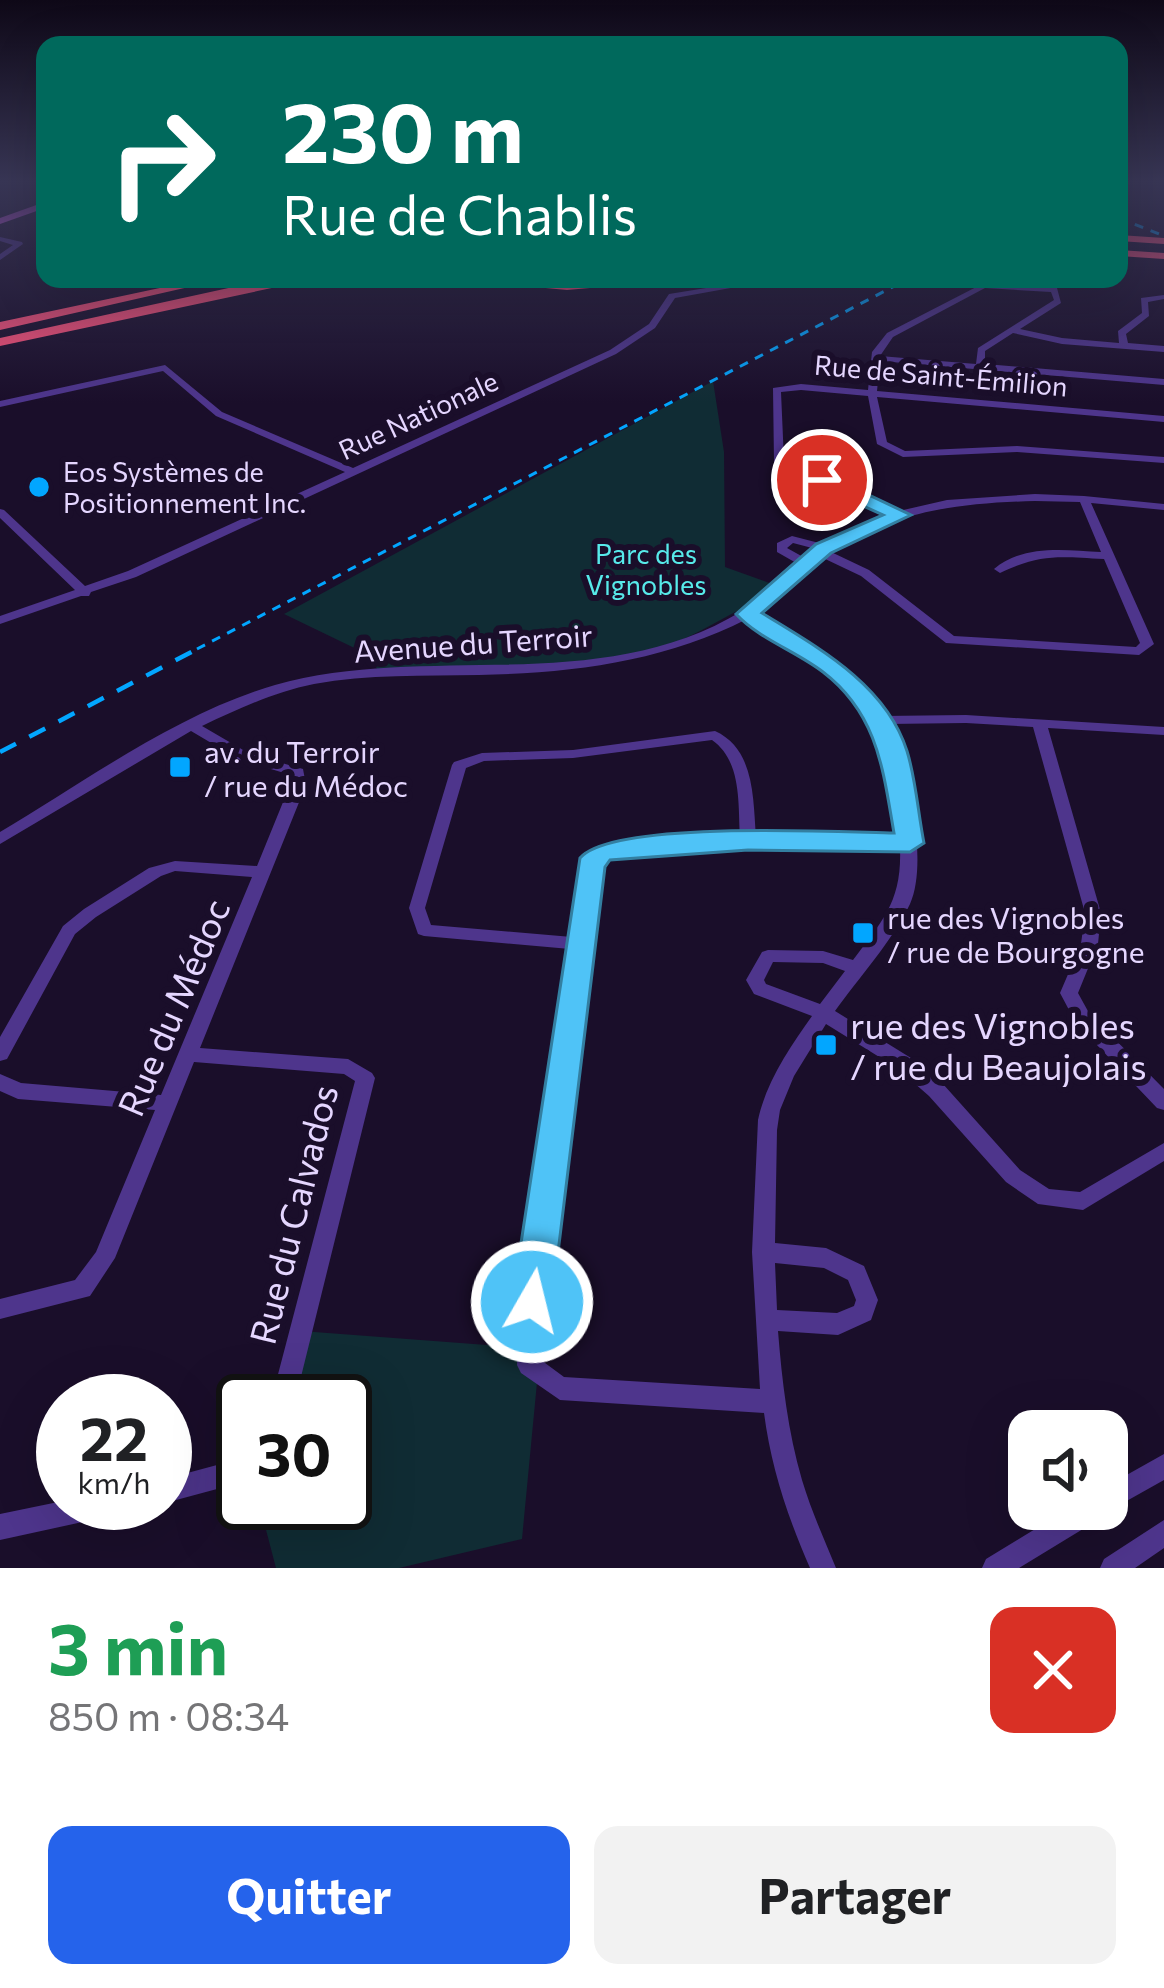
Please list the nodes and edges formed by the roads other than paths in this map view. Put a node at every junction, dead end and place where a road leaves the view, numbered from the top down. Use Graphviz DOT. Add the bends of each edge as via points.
graph roads {
  1 [pos="133,288"];
  2 [pos="145,288"];
  3 [pos="161,288"];
  4 [pos="177,288"];
  5 [pos="218,288"];
  6 [pos="245,288"];
  7 [pos="259,288"];
  8 [pos="724,288"];
  9 [pos="975,288"];
  10 [pos="1039,288"];
  11 [pos="1164,297"];
  12 [pos="97,299"];
  13 [pos="182,302"];
  14 [pos="58,314"];
  15 [pos="0,323"];
  16 [pos="1011,330"];
  17 [pos="0,339"];
  18 [pos="1124,346"];
  19 [pos="1164,349"];
  20 [pos="876,358"];
  21 [pos="980,367"];
  22 [pos="1164,382"];
  23 [pos="872,394"];
  24 [pos="0,404"];
  25 [pos="1164,419"];
  26 [pos="1164,460"];
  27 [pos="354,472"];
  28 [pos="1164,493"];
  29 [pos="1084,500"];
  30 [pos="1160,507"];
  31 [pos="0,512"];
  32 [pos="900,515"];
  33 [pos="823,550"];
  34 [pos="1108,556"];
  35 [pos="806,563"];
  36 [pos="1000,569"];
  37 [pos="85,593"];
  38 [pos="748,614"];
  39 [pos="0,620"];
  40 [pos="878,720"];
  41 [pos="1039,723"];
  42 [pos="194,727"];
  43 [pos="1164,730"];
  44 [pos="0,839"];
  45 [pos="748,841"];
  46 [pos="910,843"];
  47 [pos="263,872"];
  48 [pos="580,944"];
  49 [pos="854,967"];
  50 [pos="823,1013"];
  51 [pos="0,1054"];
  52 [pos="188,1054"];
  53 [pos="0,1082"];
  54 [pos="168,1102"];
  55 [pos="1164,1102"];
  56 [pos="1164,1151"];
  57 [pos="763,1252"];
  58 [pos="0,1309"];
  59 [pos="766,1320"];
  60 [pos="290,1374"];
  61 [pos="772,1402"];
  62 [pos="1164,1466"];
  63 [pos="1128,1487"];
  64 [pos="36,1519"];
  65 [pos="0,1527"];
  66 [pos="1057,1530"];
  67 [pos="1164,1533"];
  68 [pos="824,1568"];
  69 [pos="995,1568"];
  70 [pos="1113,1568"];
  1 -- 12 [label="highway"];
  2 -- 12 [label="highway"];
  3 -- 14 [label="highway"];
  4 -- 14 [label="highway"];
  5 -- 17 [label="highway"];
  6 -- 13 [label="highway"];
  7 -- 13 [label="highway"];
  8 -- 27 [label="street, Rue Nationale" via="670,297 655,323 629,343"];
  9 -- 20 [label="street" via="890,335"];
  10 -- 16 [label="street" via="1058,301"];
  11 -- 18 [label="street" via="1145,298 1146,314 1121,333"];
  12 -- 15 [label="highway"];
  13 -- 17 [label="highway"];
  14 -- 15 [label="highway"];
  16 -- 18 [label="street"];
  16 -- 21 [label="street" via="981,350"];
  18 -- 19 [label="street"];
  20 -- 21 [label="street"];
  20 -- 23 [label="street"];
  21 -- 22 [label="street"];
  23 -- 25 [label="street, Rue de Saint-Émilion"];
  23 -- 26 [label="street" via="881,444 903,454 1018,449"];
  23 -- 32 [label="street, Rue de Saint-Émilion" via="776,391 782,481 822,480"];
  24 -- 27 [label="street" via="163,368 224,417"];
  27 -- 37 [label="street, Rue Nationale"];
  28 -- 30 [label="street"];
  29 -- 30 [label="street, Avenue du Terroir"];
  29 -- 32 [label="street, Avenue du Terroir" via="974,501"];
  29 -- 34 [label="street"];
  31 -- 37 [label="street"];
  32 -- 33 [label="street, Avenue du Terroir"];
  33 -- 34 [label="street" via="951,640 1139,652 1147,644"];
  33 -- 35 [label="street, Avenue du Terroir"];
  33 -- 35 [label="street" via="792,539 781,545"];
  34 -- 36 [label="street" via="1032,555"];
  35 -- 38 [label="street, Avenue du Terroir"];
  37 -- 39 [label="street, Rue Nationale"];
  38 -- 40 [label="street" via="835,669"];
  38 -- 42 [label="street, Avenue du Terroir" via="643,653 575,667 269,689"];
  40 -- 41 [label="street"];
  40 -- 46 [label="street" via="893,749"];
  41 -- 43 [label="street"];
  41 -- 55 [label="street" via="1093,913 1096,940 1070,993 1082,1018"];
  42 -- 44 [label="street, Avenue du Terroir"];
  42 -- 47 [label="street, Rue du Médoc" via="245,757 298,772"];
  45 -- 46 [label="street"];
  45 -- 48 [label="street" via="600,853 590,865"];
  45 -- 48 [label="street" via="735,752 715,735 459,765 417,908 424,930"];
  46 -- 49 [label="street" via="902,903"];
  47 -- 51 [label="street" via="175,866 90,913 69,930"];
  47 -- 52 [label="street, Rue du Médoc"];
  48 -- 61 [label="street" via="529,1365 560,1388"];
  49 -- 50 [label="street"];
  49 -- 50 [label="street" via="794,955 761,963 760,989"];
  50 -- 56 [label="street" via="904,1063 1013,1176 1045,1198 1084,1201"];
  50 -- 57 [label="street" via="770,1107"];
  52 -- 54 [label="street, Rue du Médoc"];
  52 -- 60 [label="street, Rue du Calvados" via="348,1066 365,1078"];
  53 -- 54 [label="street" via="18,1091"];
  54 -- 58 [label="street, Rue du Médoc" via="104,1258 82,1289"];
  57 -- 59 [label="street"];
  57 -- 59 [label="street" via="826,1258 856,1273 867,1300 863,1313 838,1324"];
  59 -- 61 [label="street"];
  61 -- 68 [label="street" via="785,1473"];
  62 -- 63 [label="street"];
  64 -- 65 [label="street"];
  66 -- 69 [label="street"];
  67 -- 70 [label="street"];
}
